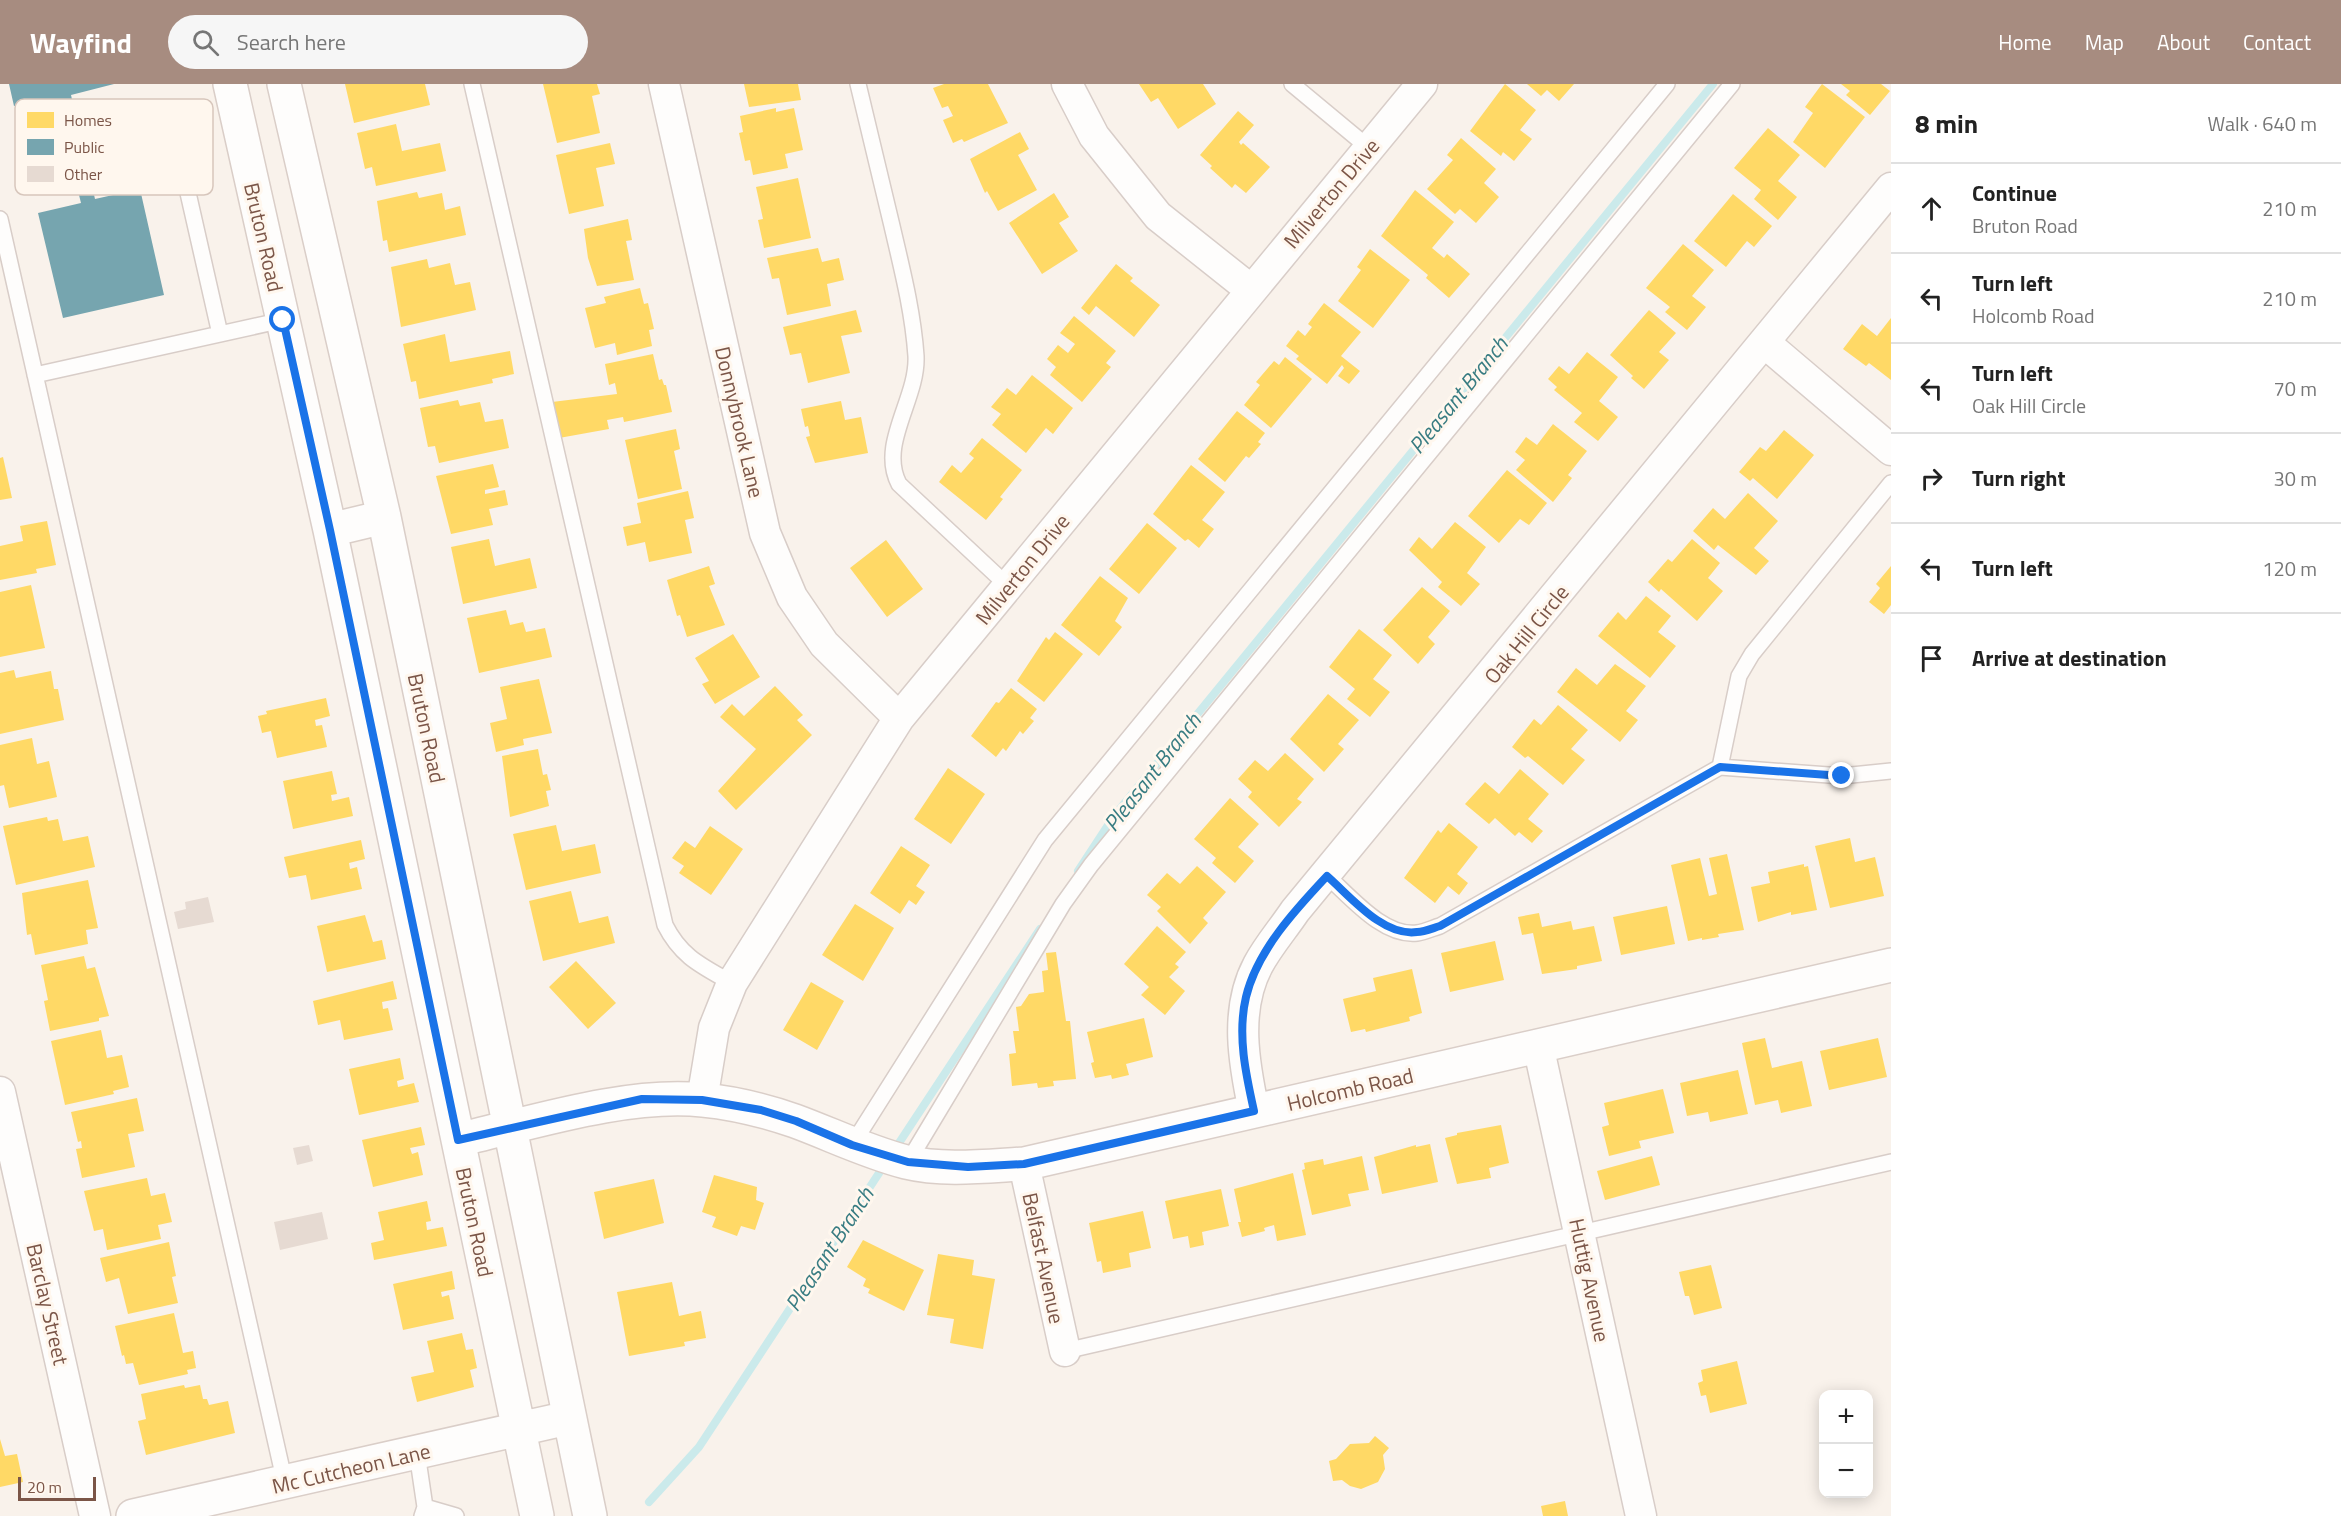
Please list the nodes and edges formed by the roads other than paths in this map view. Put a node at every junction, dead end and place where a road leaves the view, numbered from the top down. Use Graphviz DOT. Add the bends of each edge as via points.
graph roads {
  1 [pos="230,84"];
  2 [pos="284,84"];
  3 [pos="472,84"];
  4 [pos="664,84"];
  5 [pos="858,84"];
  6 [pos="1067,84"];
  7 [pos="1292,84"];
  8 [pos="1422,84"];
  9 [pos="1667,84"];
  10 [pos="1732,84"];
  11 [pos="1369,148"];
  12 [pos="1891,188"];
  13 [pos="188,195"];
  14 [pos="0,219"];
  15 [pos="1251,290"];
  16 [pos="283,320"];
  17 [pos="220,334"];
  18 [pos="1765,343"];
  19 [pos="35,375"];
  20 [pos="1891,450"];
  21 [pos="1891,483"];
  22 [pos="384,517"];
  23 [pos="330,530"];
  24 [pos="1008,586"];
  25 [pos="899,718"];
  26 [pos="1720,767"];
  27 [pos="1891,771"];
  28 [pos="1327,876"];
  29 [pos="1891,966"];
  30 [pos="732,983"];
  31 [pos="1538,1045"];
  32 [pos="0,1092"];
  33 [pos="702,1100"];
  34 [pos="1254,1111"];
  35 [pos="509,1128"];
  36 [pos="458,1140"];
  37 [pos="860,1148"];
  38 [pos="908,1162"];
  39 [pos="1891,1162"];
  40 [pos="1024,1164"];
  41 [pos="1580,1235"];
  42 [pos="1065,1351"];
  43 [pos="568,1418"];
  44 [pos="519,1429"];
  45 [pos="417,1453"];
  46 [pos="285,1483"];
  47 [pos="202,1509"];
  48 [pos="424,1511"];
  49 [pos="95,1516"];
  50 [pos="133,1516"];
  51 [pos="456,1516"];
  52 [pos="537,1516"];
  53 [pos="590,1516"];
  54 [pos="1641,1516"];
  1 -- 16 [label="main road, Bruton Road"];
  2 -- 22 [label="main road, Bruton Road"];
  3 -- 30 [label="lane" via="665,926 690,959"];
  4 -- 25 [label="street, Donnybrook Lane" via="765,533 792,597 824,644"];
  5 -- 24 [label="lane" via="907,289 916,359 912,389 892,455 892,470 899,484"];
  6 -- 15 [label="street" via="1094,136 1158,216"];
  7 -- 11 [label="lane"];
  8 -- 11 [label="street, Milverton Drive"];
  9 -- 37 [label="lane" via="1045,840"];
  10 -- 38 [label="lane" via="1091,864"];
  11 -- 15 [label="street, Milverton Drive"];
  12 -- 18 [label="street, Oak Hill Circle"];
  13 -- 17 [label="lane"];
  14 -- 19 [label="lane"];
  15 -- 24 [label="street, Milverton Drive"];
  16 -- 17 [label="lane"];
  16 -- 23 [label="main road, Bruton Road"];
  17 -- 19 [label="lane"];
  18 -- 20 [label="street"];
  18 -- 28 [label="street, Oak Hill Circle"];
  19 -- 46 [label="lane"];
  21 -- 26 [label="lane" via="1752,654 1739,676"];
  22 -- 23 [label="main road"];
  22 -- 35 [label="main road, Bruton Road"];
  23 -- 36 [label="main road, Bruton Road"];
  24 -- 25 [label="street, Milverton Drive"];
  25 -- 30 [label="street, Milverton Drive"];
  26 -- 27 [label="lane" via="1842,776"];
  26 -- 28 [label="lane" via="1425,931 1400,931 1382,923"];
  28 -- 34 [label="street, Oak Hill Circle" via="1295,911 1258,966 1246,998 1245,1069"];
  29 -- 31 [label="main road, Holcomb Road"];
  30 -- 33 [label="street, Milverton Drive" via="714,1028"];
  31 -- 34 [label="main road, Holcomb Road"];
  31 -- 41 [label="street, Huttig Avenue"];
  32 -- 49 [label="street, Barclay Street"];
  33 -- 35 [label="main road, Holcomb Road" via="642,1099"];
  33 -- 37 [label="main road, Holcomb Road" via="761,1110"];
  34 -- 40 [label="main road, Holcomb Road"];
  35 -- 36 [label="main road, Holcomb Road"];
  35 -- 43 [label="main road, Bruton Road"];
  36 -- 44 [label="main road, Bruton Road"];
  37 -- 38 [label="main road, Holcomb Road"];
  38 -- 40 [label="main road, Holcomb Road" via="968,1167"];
  39 -- 41 [label="lane"];
  40 -- 42 [label="street, Belfast Avenue"];
  41 -- 42 [label="lane"];
  41 -- 54 [label="street, Huttig Avenue"];
  43 -- 44 [label="main road, Mc Cutcheon Lane"];
  43 -- 53 [label="main road, Bruton Road"];
  44 -- 45 [label="main road, Mc Cutcheon Lane"];
  44 -- 52 [label="main road, Bruton Road"];
  45 -- 46 [label="main road, Mc Cutcheon Lane"];
  45 -- 48 [label="lane"];
  46 -- 47 [label="main road, Mc Cutcheon Lane"];
  47 -- 50 [label="main road, Mc Cutcheon Lane"];
  48 -- 51 [label="lane"];
}
